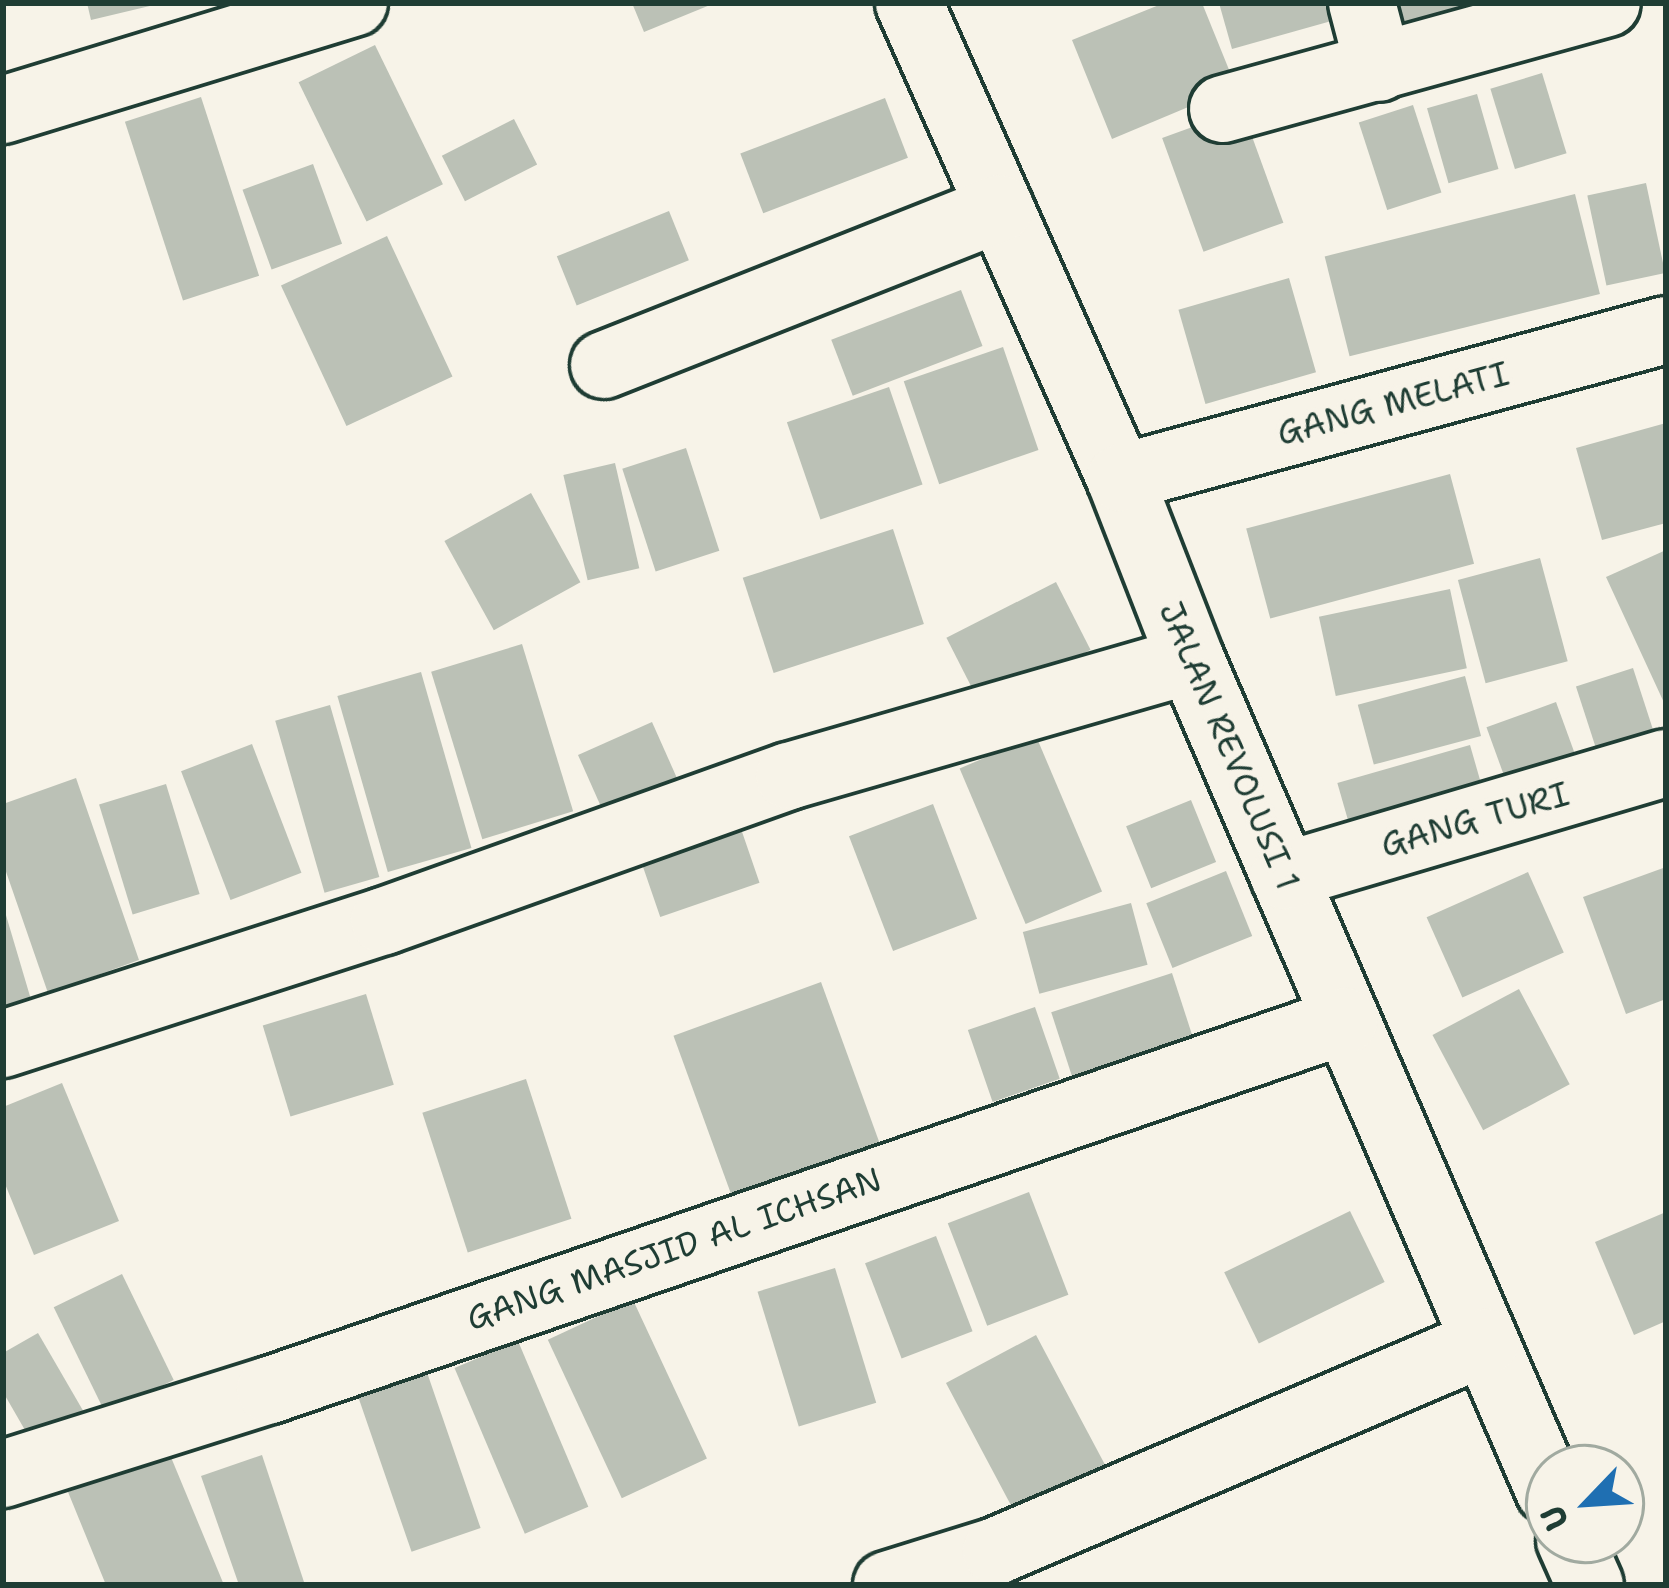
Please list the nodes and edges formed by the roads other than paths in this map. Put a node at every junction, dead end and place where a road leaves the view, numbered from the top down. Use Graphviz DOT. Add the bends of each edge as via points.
graph roads {
  1 [pos="354,3"];
  2 [pos="909,3"];
  3 [pos="1362,3"];
  4 [pos="1607,3"];
  5 [pos="1379,68"];
  6 [pos="1223,109"];
  7 [pos="3,110"];
  8 [pos="1000,208"];
  9 [pos="1666,331"];
  10 [pos="604,365"];
  11 [pos="1120,478"];
  12 [pos="1191,660"];
  13 [pos="1666,763"];
  14 [pos="1284,876"];
  15 [pos="1344,1021"];
  16 [pos="3,1044"];
  17 [pos="1485,1342"];
  18 [pos="1529,1444"];
  19 [pos="3,1474"];
  20 [pos="887,1585"];
  1 -- 7 [label="street"];
  2 -- 8 [label="street, JALAN REVOLUSI 1"];
  3 -- 5 [label="street"];
  4 -- 5 [label="street"];
  5 -- 6 [label="street"];
  8 -- 10 [label="street"];
  8 -- 11 [label="street, JALAN REVOLUSI 1"];
  9 -- 11 [label="street, GANG MELATI"];
  11 -- 12 [label="street, JALAN REVOLUSI 1"];
  12 -- 14 [label="street, JALAN REVOLUSI 1"];
  12 -- 16 [label="street" via="790,776 384,921"];
  13 -- 14 [label="street, GANG TURI"];
  14 -- 15 [label="street, JALAN REVOLUSI 1"];
  15 -- 17 [label="street, JALAN REVOLUSI 1"];
  15 -- 19 [label="street, GANG MASJID AL ICHSAN"];
  17 -- 18 [label="street, JALAN REVOLUSI 1"];
  17 -- 20 [label="street" via="996,1551"];
}
